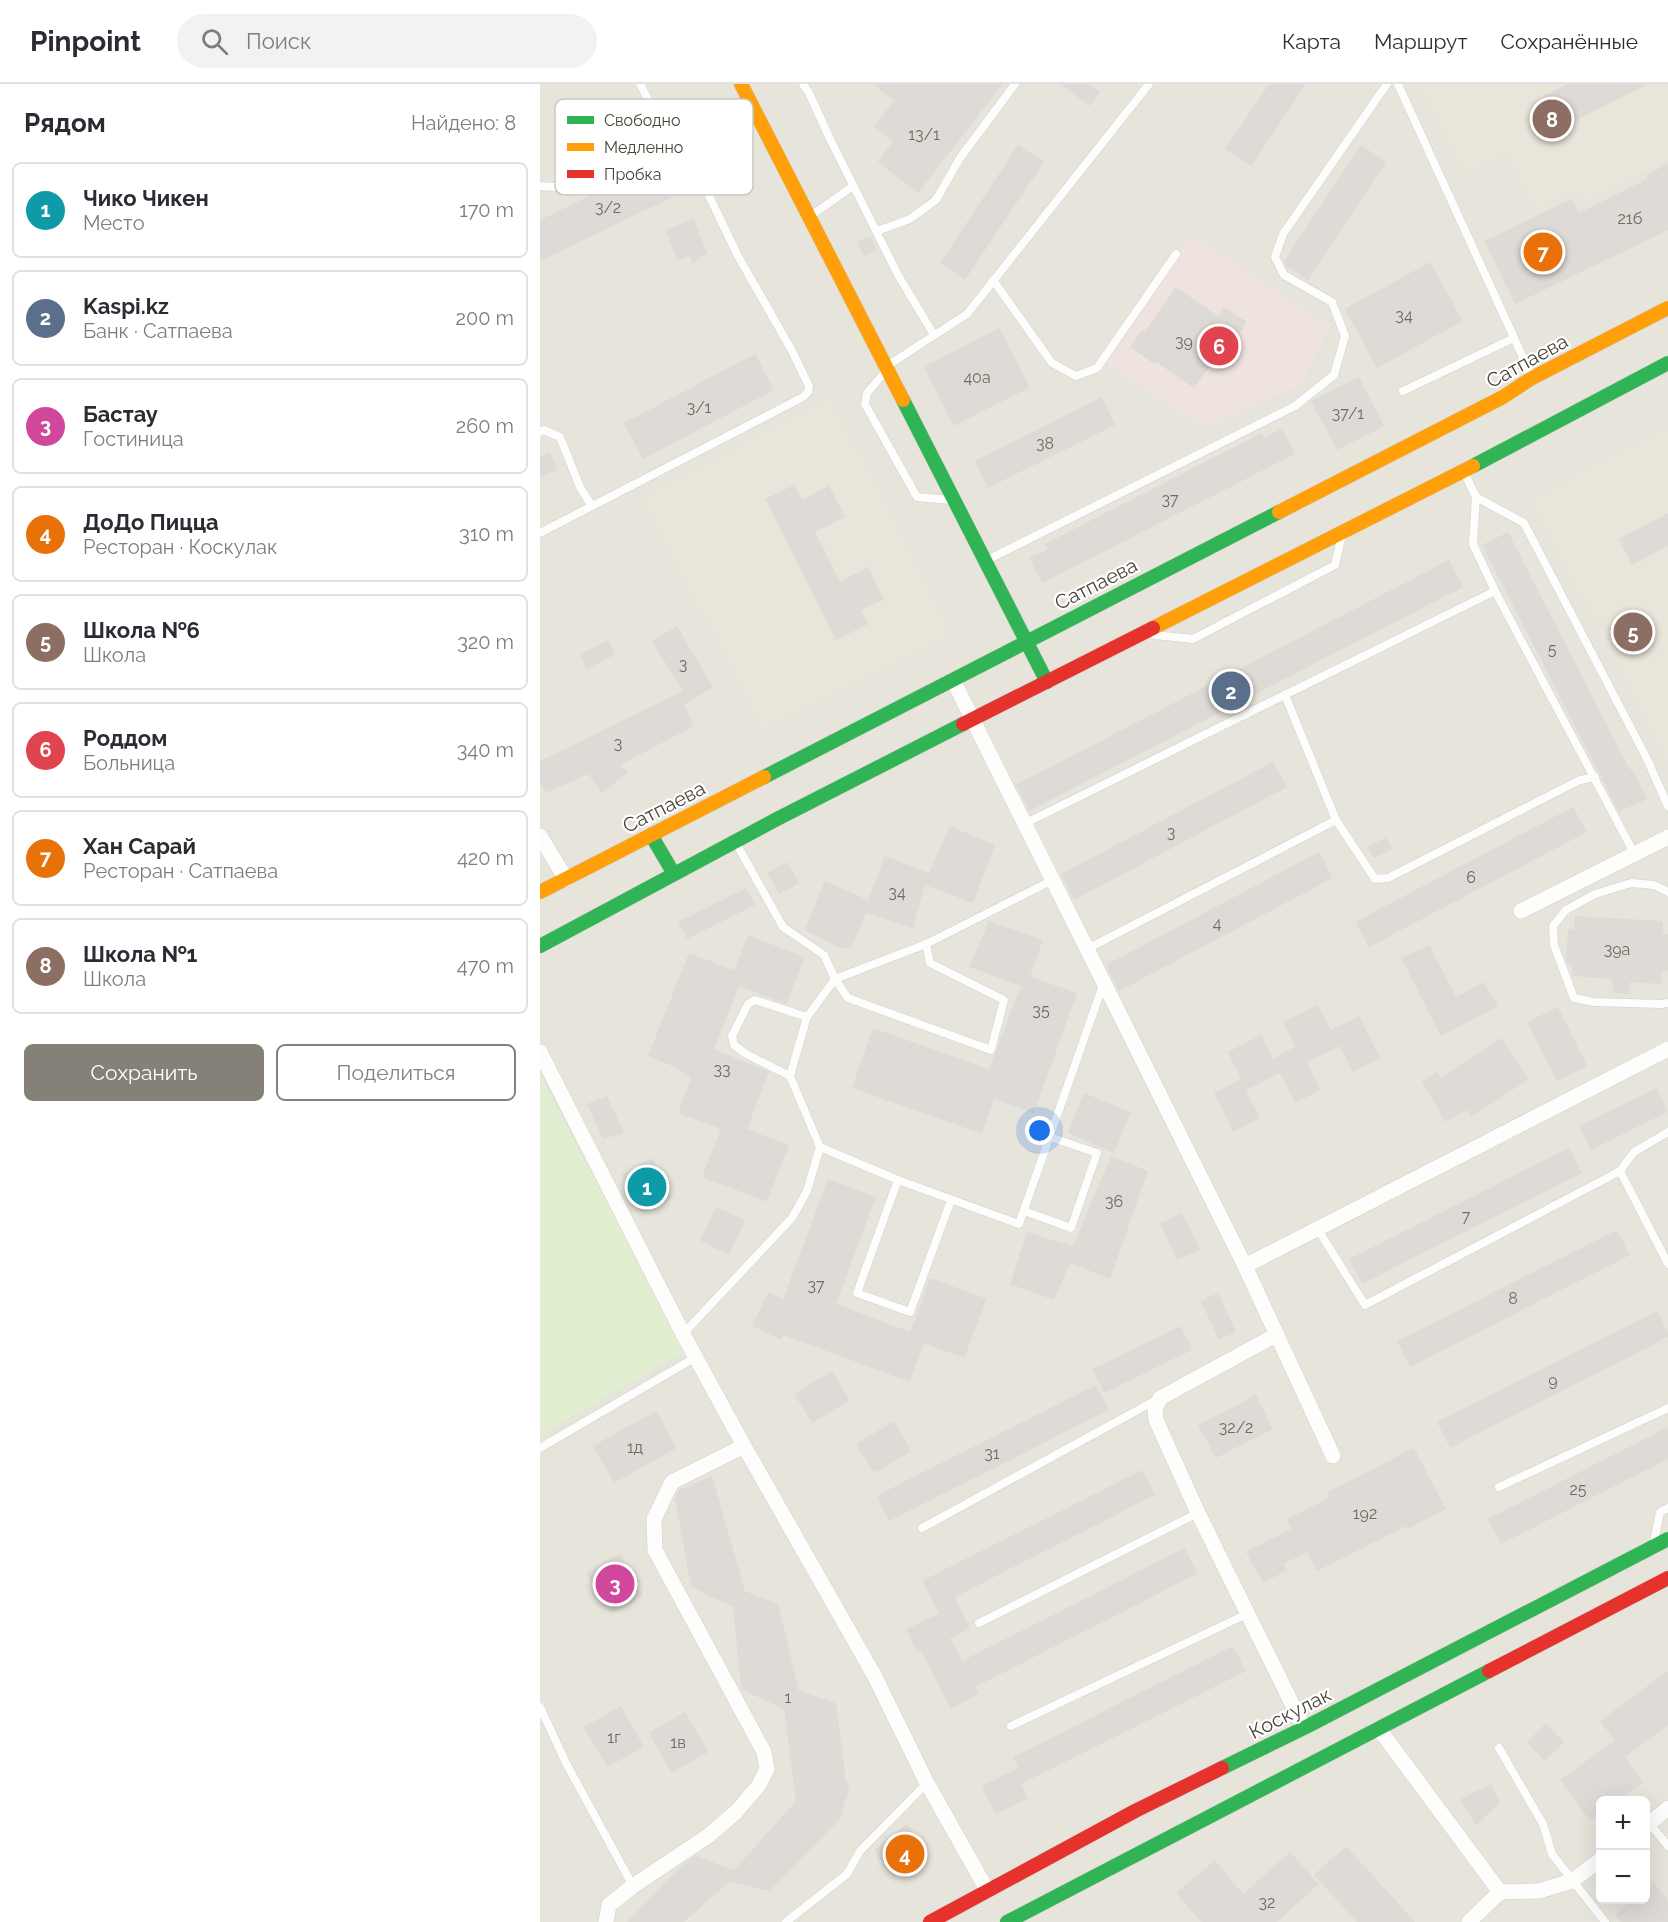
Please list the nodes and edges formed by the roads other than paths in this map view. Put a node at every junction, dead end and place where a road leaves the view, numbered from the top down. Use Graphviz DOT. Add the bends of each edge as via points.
graph roads {
  1 [pos="640,84"];
  2 [pos="741,84"];
  3 [pos="803,84"];
  4 [pos="1015,84"];
  5 [pos="1149,84"];
  6 [pos="1387,84"];
  7 [pos="1398,84"];
  8 [pos="648,99"];
  9 [pos="749,99"];
  10 [pos="753,108"];
  11 [pos="540,186"];
  12 [pos="854,186"];
  13 [pos="555,187"];
  14 [pos="709,195"];
  15 [pos="808,217"];
  16 [pos="877,231"];
  17 [pos="1176,254"];
  18 [pos="993,280"];
  19 [pos="1668,308"];
  20 [pos="934,335"];
  21 [pos="1514,338"];
  22 [pos="1668,363"];
  23 [pos="886,368"];
  24 [pos="1532,378"];
  25 [pos="1403,391"];
  26 [pos="540,432"];
  27 [pos="1464,471"];
  28 [pos="1476,497"];
  29 [pos="954,501"];
  30 [pos="592,506"];
  31 [pos="1342,532"];
  32 [pos="540,533"];
  33 [pos="985,561"];
  34 [pos="1495,591"];
  35 [pos="1142,634"];
  36 [pos="1027,642"];
  37 [pos="953,680"];
  38 [pos="1047,682"];
  39 [pos="1285,695"];
  40 [pos="972,720"];
  41 [pos="1595,777"];
  42 [pos="1668,806"];
  43 [pos="1336,820"];
  44 [pos="1024,824"];
  45 [pos="651,835"];
  46 [pos="540,836"];
  47 [pos="1668,837"];
  48 [pos="735,841"];
  49 [pos="1634,853"];
  50 [pos="674,874"];
  51 [pos="566,879"];
  52 [pos="1053,880"];
  53 [pos="540,892"];
  54 [pos="1668,892"];
  55 [pos="1521,911"];
  56 [pos="926,944"];
  57 [pos="540,946"];
  58 [pos="1087,949"];
  59 [pos="835,980"];
  60 [pos="1104,983"];
  61 [pos="1668,1002"];
  62 [pos="807,1017"];
  63 [pos="1668,1049"];
  64 [pos="540,1052"];
  65 [pos="790,1076"];
  66 [pos="1668,1132"];
  67 [pos="1050,1137"];
  68 [pos="820,1147"];
  69 [pos="1620,1171"];
  70 [pos="898,1180"];
  71 [pos="951,1200"];
  72 [pos="1024,1211"];
  73 [pos="1317,1228"];
  74 [pos="1668,1264"];
  75 [pos="1245,1266"];
  76 [pos="683,1334"];
  77 [pos="1276,1335"];
  78 [pos="696,1357"];
  79 [pos="1160,1398"];
  80 [pos="1668,1408"];
  81 [pos="744,1446"];
  82 [pos="540,1448"];
  83 [pos="1333,1456"];
  84 [pos="1499,1487"];
  85 [pos="1668,1508"];
  86 [pos="1198,1513"];
  87 [pos="922,1528"];
  88 [pos="1668,1539"];
  89 [pos="1653,1547"];
  90 [pos="1668,1578"];
  91 [pos="1247,1614"];
  92 [pos="979,1623"];
  93 [pos="1358,1700"];
  94 [pos="540,1707"];
  95 [pos="1011,1726"];
  96 [pos="1304,1728"];
  97 [pos="1379,1729"];
  98 [pos="1499,1748"];
  99 [pos="927,1783"];
  100 [pos="1668,1808"];
  101 [pos="1650,1823"];
  102 [pos="1650,1828"];
  103 [pos="1668,1846"];
  104 [pos="1596,1863"];
  105 [pos="1572,1881"];
  106 [pos="633,1886"];
  107 [pos="987,1890"];
  108 [pos="1500,1892"];
  109 [pos="1004,1916"];
  110 [pos="606,1922"];
  111 [pos="786,1922"];
  112 [pos="930,1922"];
  113 [pos="1469,1922"];
  114 [pos="1605,1922"];
  1 -- 8 [label="lane"];
  2 -- 9 [label="street"];
  3 -- 12 [label="lane"];
  4 -- 16 [label="lane" via="960,158 936,200 910,219"];
  5 -- 18 [label="lane"];
  6 -- 33 [label="lane" via="1283,234 1275,257 1284,275 1332,302 1345,336 1334,375 1295,406"];
  7 -- 21 [label="lane"];
  10 -- 15 [label="street"];
  11 -- 13 [label="lane"];
  12 -- 15 [label="lane"];
  12 -- 16 [label="lane"];
  14 -- 30 [label="lane" via="791,349 809,386 808,392"];
  15 -- 23 [label="street"];
  16 -- 20 [label="lane"];
  17 -- 18 [label="lane" via="1097,368 1076,376 1052,363"];
  18 -- 20 [label="lane" via="967,314"];
  19 -- 24 [label="street, Сатпаева"];
  20 -- 23 [label="lane"];
  21 -- 24 [label="lane"];
  21 -- 25 [label="lane"];
  22 -- 27 [label="street"];
  23 -- 29 [label="street"];
  23 -- 29 [label="lane" via="867,393 865,404 917,497"];
  24 -- 36 [label="street, Сатпаева"];
  26 -- 30 [label="lane" via="560,437"];
  27 -- 28 [label="lane"];
  27 -- 31 [label="street"];
  28 -- 34 [label="lane" via="1473,544"];
  28 -- 42 [label="lane" via="1524,522"];
  29 -- 33 [label="street"];
  30 -- 32 [label="lane"];
  31 -- 35 [label="street"];
  31 -- 35 [label="lane" via="1335,565 1193,639"];
  33 -- 36 [label="street"];
  34 -- 39 [label="lane"];
  34 -- 41 [label="lane"];
  35 -- 38 [label="street"];
  36 -- 37 [label="street, Сатпаева"];
  36 -- 38 [label="street"];
  37 -- 40 [label="street"];
  37 -- 45 [label="street, Сатпаева"];
  38 -- 40 [label="street"];
  39 -- 43 [label="lane"];
  39 -- 44 [label="lane"];
  40 -- 44 [label="street"];
  40 -- 48 [label="street"];
  41 -- 43 [label="lane" via="1580,780 1388,878 1375,879"];
  41 -- 49 [label="lane"];
  43 -- 58 [label="lane"];
  44 -- 52 [label="street"];
  45 -- 50 [label="street"];
  45 -- 51 [label="street, Сатпаева"];
  46 -- 51 [label="street"];
  47 -- 49 [label="street"];
  48 -- 50 [label="street"];
  48 -- 59 [label="lane" via="783,927 824,955"];
  49 -- 55 [label="street"];
  50 -- 57 [label="street"];
  51 -- 53 [label="street, Сатпаева"];
  52 -- 56 [label="lane"];
  52 -- 58 [label="street"];
  54 -- 61 [label="lane" via="1654,885 1631,883 1595,894 1566,909 1553,926 1554,945 1574,998 1594,1002"];
  56 -- 59 [label="lane"];
  56 -- 59 [label="lane" via="930,963 1004,1000 991,1050 848,998"];
  58 -- 60 [label="street"];
  59 -- 62 [label="lane"];
  60 -- 67 [label="lane"];
  60 -- 75 [label="street"];
  62 -- 65 [label="lane"];
  62 -- 65 [label="lane" via="756,1000 748,1004 732,1036 734,1045 746,1054"];
  63 -- 73 [label="street"];
  64 -- 76 [label="street"];
  65 -- 68 [label="lane"];
  66 -- 69 [label="lane" via="1634,1152"];
  67 -- 72 [label="lane"];
  67 -- 72 [label="lane" via="1097,1154 1075,1217 1071,1228"];
  68 -- 70 [label="lane"];
  68 -- 76 [label="lane" via="807,1191 792,1218"];
  69 -- 73 [label="lane" via="1365,1305"];
  69 -- 74 [label="lane"];
  70 -- 71 [label="lane"];
  70 -- 71 [label="lane" via="857,1293 910,1312"];
  71 -- 72 [label="lane" via="1019,1224"];
  73 -- 75 [label="street"];
  75 -- 77 [label="street"];
  76 -- 78 [label="street"];
  77 -- 79 [label="street"];
  77 -- 83 [label="street"];
  78 -- 81 [label="street"];
  78 -- 82 [label="lane"];
  79 -- 86 [label="street" via="1156,1420"];
  79 -- 87 [label="lane"];
  80 -- 84 [label="lane"];
  81 -- 99 [label="street" via="874,1676"];
  81 -- 106 [label="street" via="672,1482 654,1519 655,1550 764,1752 767,1769 736,1812 708,1836"];
  85 -- 89 [label="lane" via="1660,1512"];
  86 -- 91 [label="street"];
  86 -- 92 [label="lane"];
  88 -- 89 [label="street, Коскулак"];
  89 -- 93 [label="street, Коскулак"];
  90 -- 97 [label="street"];
  91 -- 95 [label="lane"];
  91 -- 96 [label="street"];
  93 -- 96 [label="street, Коскулак"];
  93 -- 97 [label="street"];
  94 -- 106 [label="lane"];
  96 -- 107 [label="street, Коскулак" via="1135,1810"];
  97 -- 108 [label="street"];
  97 -- 109 [label="street"];
  98 -- 105 [label="lane" via="1543,1824 1552,1854"];
  99 -- 107 [label="street"];
  99 -- 111 [label="lane" via="860,1851 847,1874"];
  100 -- 101 [label="street"];
  102 -- 103 [label="lane"];
  104 -- 105 [label="street"];
  105 -- 108 [label="street" via="1539,1891"];
  105 -- 114 [label="lane"];
  106 -- 110 [label="street" via="609,1905"];
  107 -- 109 [label="street"];
  107 -- 112 [label="street, Коскулак"];
  108 -- 113 [label="street"];
}
